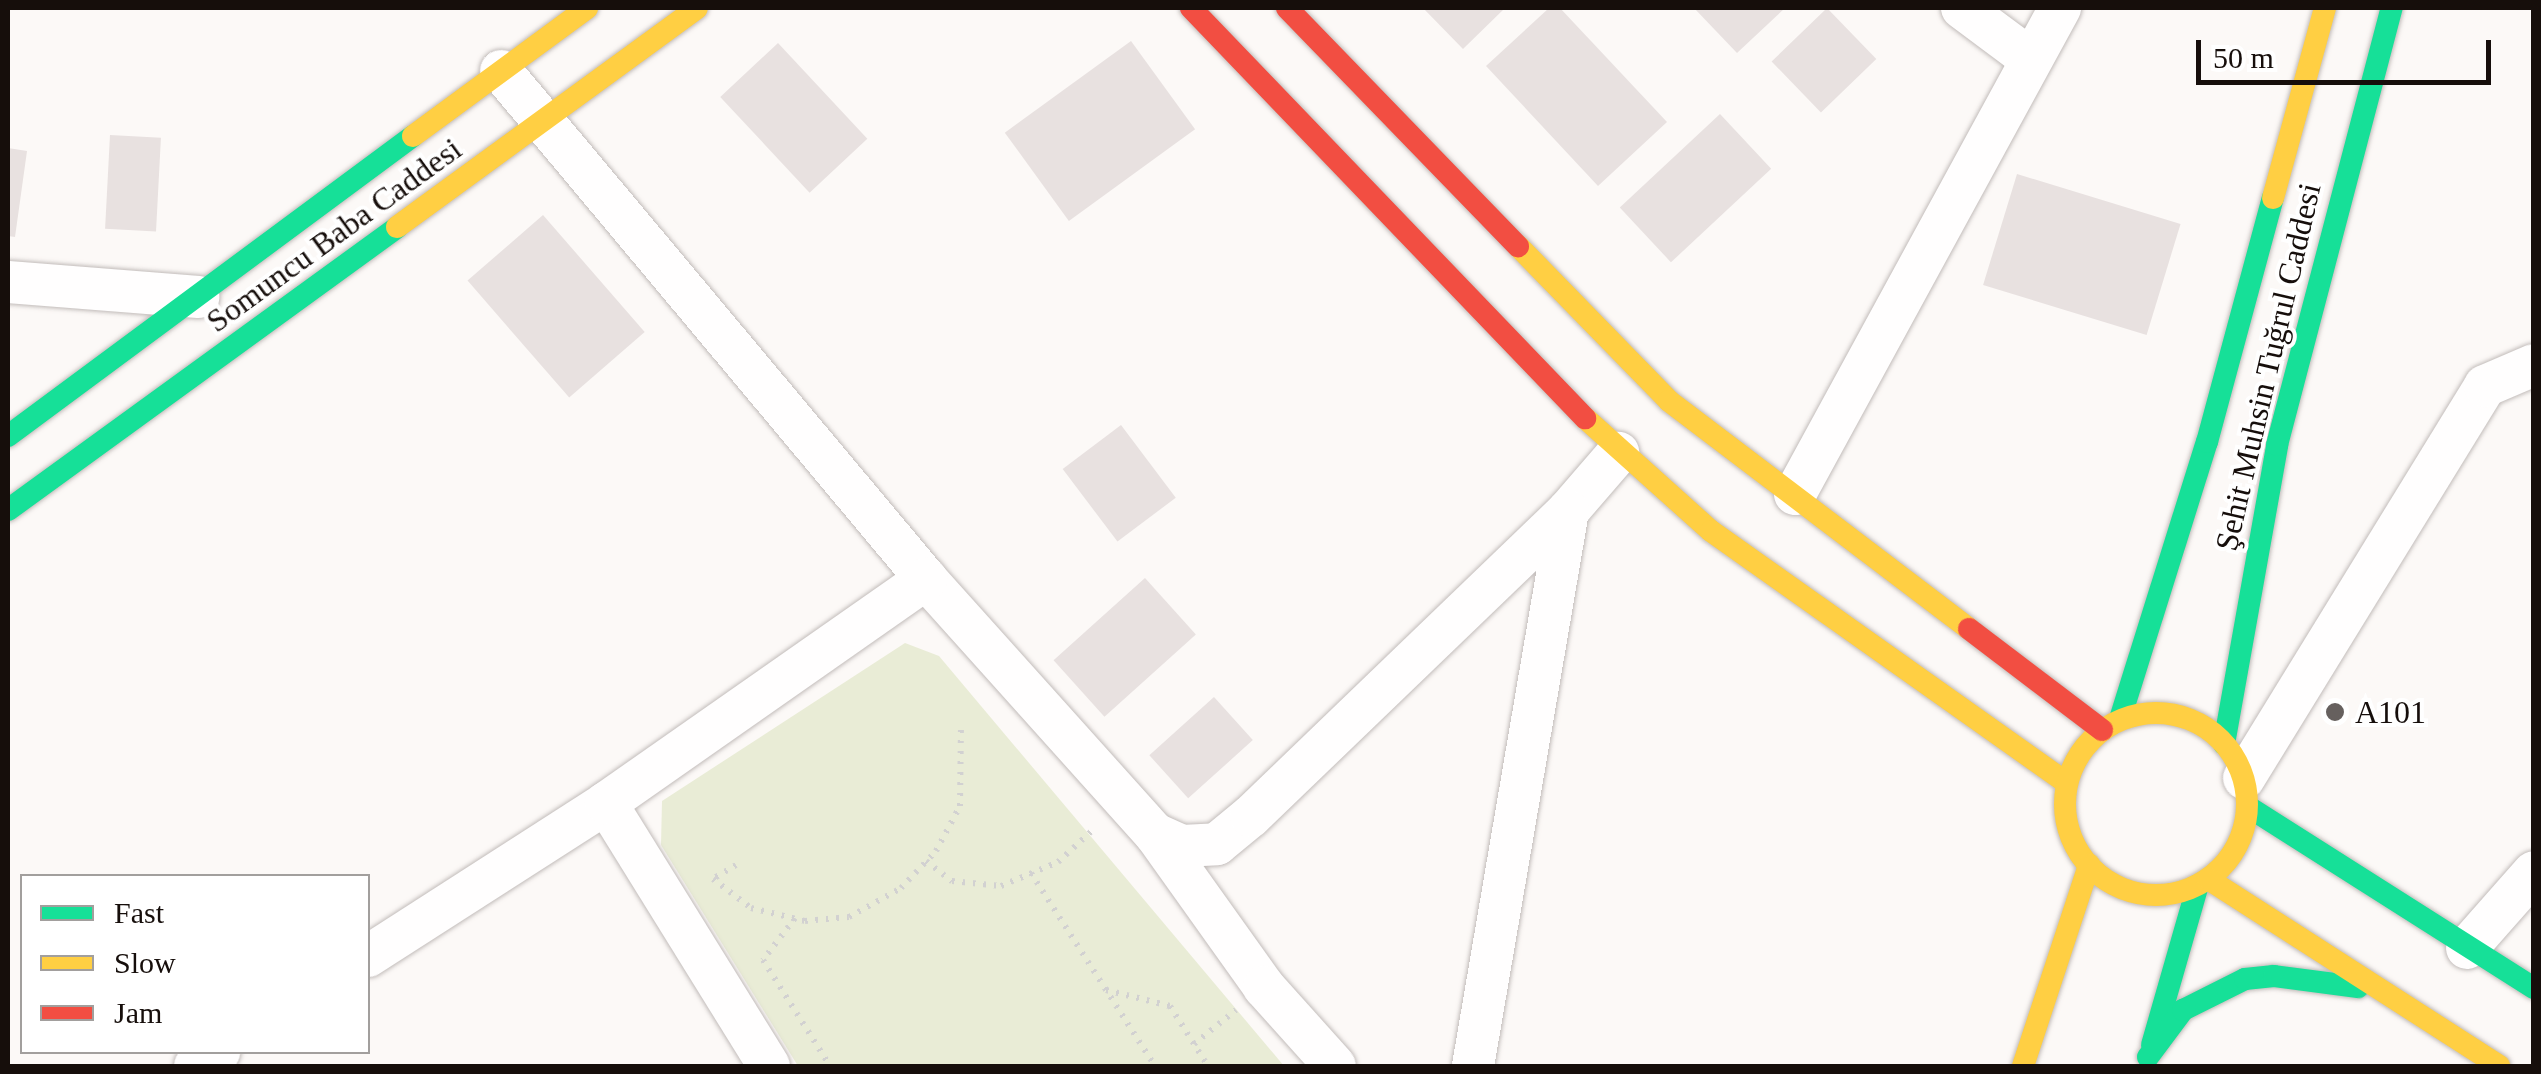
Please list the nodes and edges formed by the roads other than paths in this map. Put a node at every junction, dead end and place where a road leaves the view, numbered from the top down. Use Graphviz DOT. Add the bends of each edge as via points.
graph roads {
  1 [pos="587,8"];
  2 [pos="697,8"];
  3 [pos="1190,8"];
  4 [pos="1286,8"];
  5 [pos="1962,8"];
  6 [pos="2060,8"];
  7 [pos="2326,8"];
  8 [pos="2392,8"];
  9 [pos="2029,58"];
  10 [pos="501,71"];
  11 [pos="543,121"];
  12 [pos="8,282"];
  13 [pos="198,297"];
  14 [pos="2534,364"];
  15 [pos="8,436"];
  16 [pos="1618,453"];
  17 [pos="1795,494"];
  18 [pos="8,510"];
  19 [pos="1568,511"];
  20 [pos="926,579"];
  21 [pos="2111,724"];
  22 [pos="2238,776"];
  23 [pos="2067,783"];
  24 [pos="606,803"];
  25 [pos="1155,834"];
  26 [pos="2089,865"];
  27 [pos="2534,872"];
  28 [pos="2203,882"];
  29 [pos="2466,948"];
  30 [pos="370,955"];
  31 [pos="2534,988"];
  32 [pos="2378,990"];
  33 [pos="2146,1062"];
  34 [pos="769,1066"];
  35 [pos="1334,1066"];
  36 [pos="1473,1066"];
  37 [pos="2023,1066"];
  38 [pos="2499,1066"];
  1 -- 10 [label="main road, Somuncu Baba Caddesi"];
  2 -- 11 [label="main road, Somuncu Baba Caddesi"];
  3 -- 16 [label="main road"];
  4 -- 17 [label="main road" via="1669,400"];
  5 -- 9 [label="street"];
  6 -- 9 [label="street"];
  7 -- 21 [label="main road, Şehit Muhsin Tuğrul Caddesi" via="2208,442"];
  8 -- 22 [label="main road, Şehit Muhsin Tuğrul Caddesi" via="2277,446"];
  9 -- 17 [label="street"];
  10 -- 11 [label="street"];
  10 -- 13 [label="main road, Somuncu Baba Caddesi"];
  11 -- 18 [label="main road, Somuncu Baba Caddesi"];
  11 -- 20 [label="street"];
  12 -- 13 [label="street"];
  13 -- 15 [label="main road, Somuncu Baba Caddesi"];
  14 -- 22 [label="street" via="2485,386"];
  16 -- 19 [label="street"];
  16 -- 23 [label="main road" via="1711,531"];
  17 -- 21 [label="main road"];
  19 -- 25 [label="street" via="1217,844 1182,846"];
  19 -- 36 [label="street"];
  20 -- 24 [label="street"];
  20 -- 25 [label="street"];
  21 -- 22 [label="main road" via="2173,714 2198,723"];
  21 -- 23 [label="main road" via="2079,752"];
  22 -- 28 [label="main road" via="2238,845"];
  22 -- 29 [label="main road"];
  23 -- 26 [label="main road" via="2068,830"];
  24 -- 30 [label="street"];
  24 -- 34 [label="street"];
  25 -- 35 [label="street" via="1264,987"];
  26 -- 28 [label="main road" via="2120,888 2142,894"];
  26 -- 37 [label="main road"];
  27 -- 29 [label="street"];
  28 -- 32 [label="main road"];
  28 -- 33 [label="main road"];
  29 -- 31 [label="main road"];
  32 -- 33 [label="main road" via="2274,976 2244,980 2183,1010"];
  32 -- 38 [label="main road"];
}
